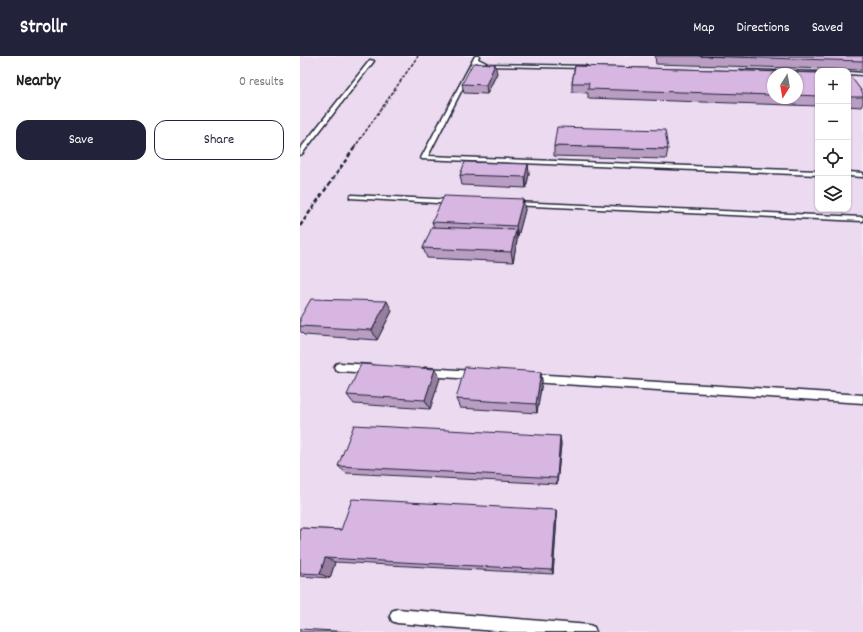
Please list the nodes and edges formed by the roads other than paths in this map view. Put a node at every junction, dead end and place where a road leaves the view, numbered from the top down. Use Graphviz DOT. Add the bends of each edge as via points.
graph roads {
  1 [pos="476,58"];
  2 [pos="372,61"];
  3 [pos="589,68"];
  4 [pos="731,71"];
  5 [pos="815,73"];
  6 [pos="851,73"];
  7 [pos="863,74"];
  8 [pos="300,153"];
  9 [pos="815,173"];
  10 [pos="851,174"];
  11 [pos="863,175"];
  12 [pos="352,197"];
  13 [pos="463,202"];
  14 [pos="503,204"];
  15 [pos="863,219"];
  16 [pos="339,367"];
  17 [pos="379,369"];
  18 [pos="419,372"];
  19 [pos="482,375"];
  20 [pos="522,378"];
  21 [pos="863,399"];
  22 [pos="397,616"];
  23 [pos="589,632"];
  1 -- 3 [label="lane" via="487,65"];
  1 -- 9 [label="lane" via="424,158"];
  2 -- 8 [label="lane"];
  4 -- 5 [label="lane"];
  6 -- 7 [label="lane"];
  10 -- 11 [label="lane"];
  12 -- 13 [label="lane"];
  14 -- 15 [label="lane"];
  16 -- 17 [label="lane"];
  18 -- 19 [label="lane"];
  20 -- 21 [label="lane"];
  22 -- 23 [label="lane"];
}
